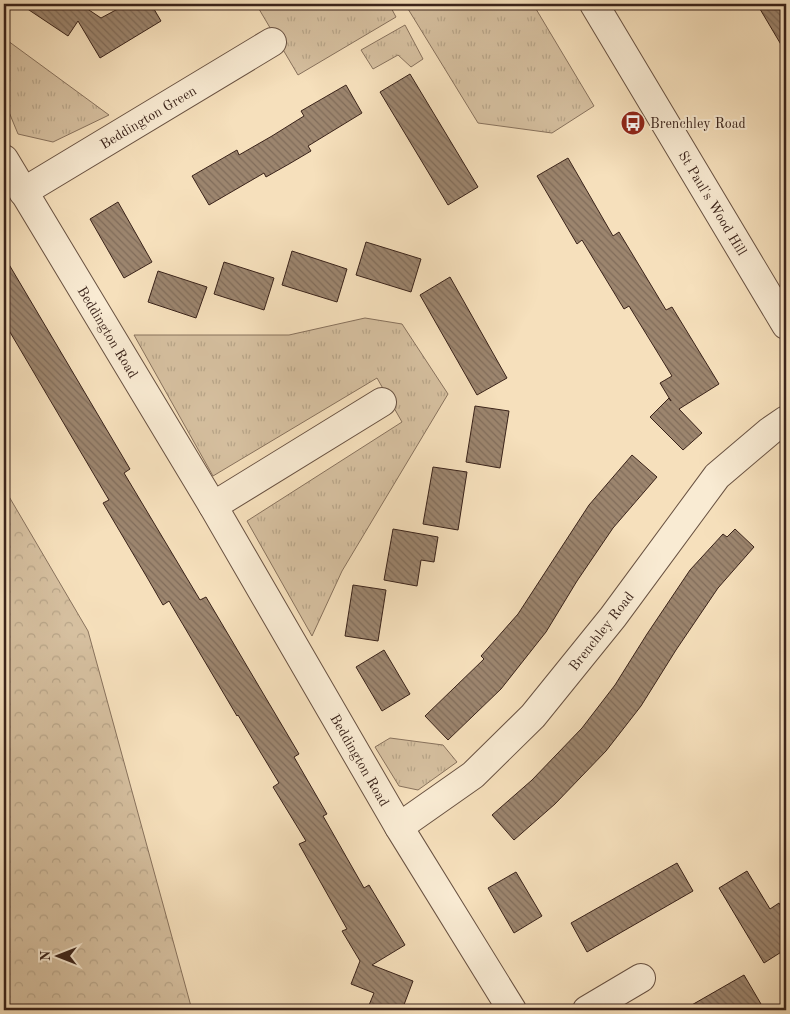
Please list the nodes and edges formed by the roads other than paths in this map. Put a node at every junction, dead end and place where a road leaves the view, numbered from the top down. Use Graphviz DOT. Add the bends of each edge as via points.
graph roads {
  1 [pos="594,4"];
  2 [pos="272,42"];
  3 [pos="4,159"];
  4 [pos="23,192"];
  5 [pos="786,325"];
  6 [pos="382,402"];
  7 [pos="786,420"];
  8 [pos="213,506"];
  9 [pos="399,827"];
  10 [pos="641,978"];
  11 [pos="512,1010"];
  12 [pos="586,1010"];
  1 -- 5 [label="street, St Paul's Wood Hill"];
  2 -- 4 [label="street, Beddington Green"];
  3 -- 4 [label="street, Beddington Road"];
  4 -- 8 [label="street, Beddington Road"];
  6 -- 8 [label="street"];
  7 -- 9 [label="street, Brenchley Road" via="717,476 613,617 533,716 473,775"];
  8 -- 9 [label="street, Beddington Road"];
  9 -- 11 [label="street, Beddington Road"];
  10 -- 12 [label="street"];
}
